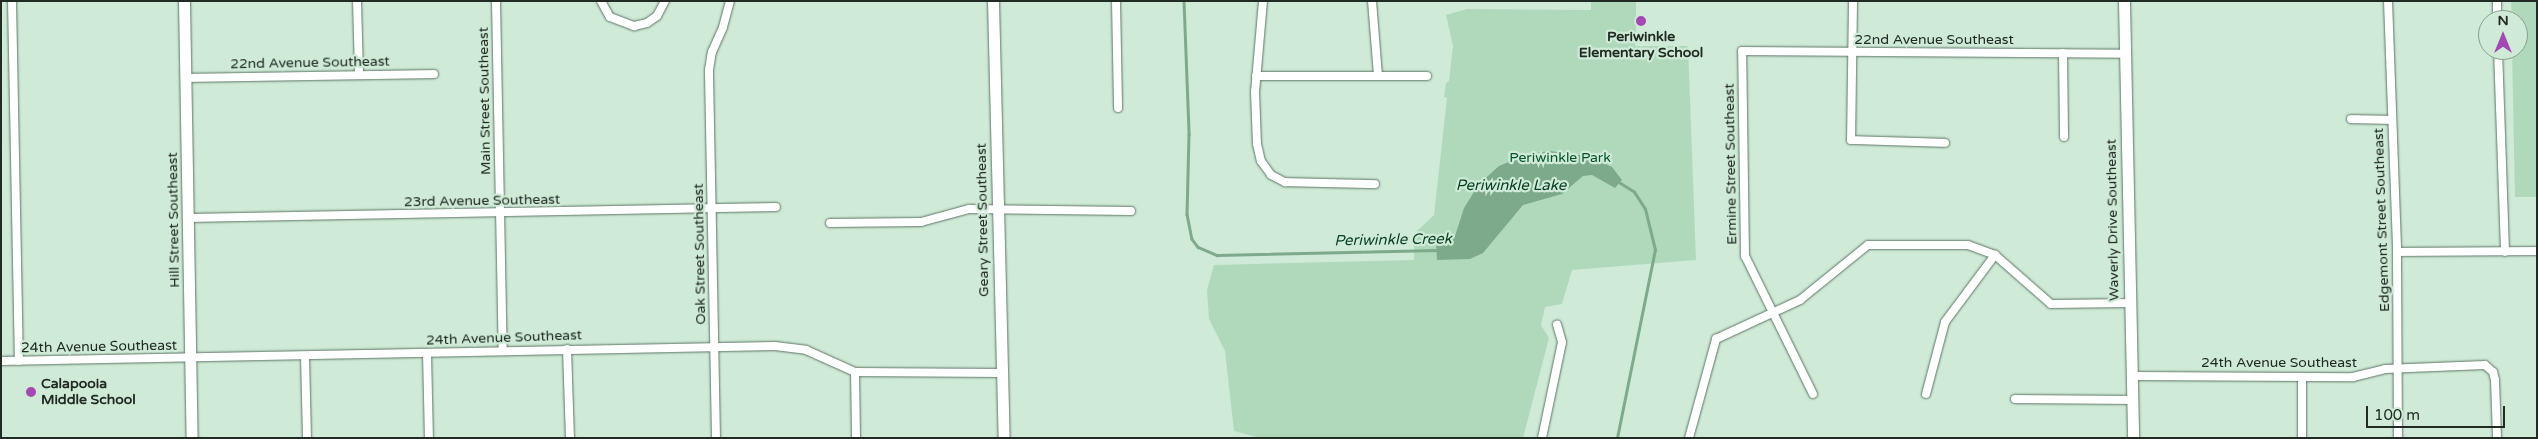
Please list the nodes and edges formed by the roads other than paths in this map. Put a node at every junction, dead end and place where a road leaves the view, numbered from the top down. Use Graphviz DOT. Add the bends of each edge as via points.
graph roads {
  1 [pos="12,1"];
  2 [pos="184,1"];
  3 [pos="357,1"];
  4 [pos="496,1"];
  5 [pos="601,1"];
  6 [pos="665,1"];
  7 [pos="730,1"];
  8 [pos="993,1"];
  9 [pos="1116,1"];
  10 [pos="1263,1"];
  11 [pos="1372,1"];
  12 [pos="1853,1"];
  13 [pos="2124,1"];
  14 [pos="2388,1"];
  15 [pos="1742,51"];
  16 [pos="1854,52"];
  17 [pos="2062,53"];
  18 [pos="2124,54"];
  19 [pos="2498,60"];
  20 [pos="359,74"];
  21 [pos="434,74"];
  22 [pos="1256,76"];
  23 [pos="1378,76"];
  24 [pos="1427,76"];
  25 [pos="187,78"];
  26 [pos="1118,108"];
  27 [pos="2351,119"];
  28 [pos="2392,120"];
  29 [pos="2064,136"];
  30 [pos="1945,143"];
  31 [pos="1374,184"];
  32 [pos="776,207"];
  33 [pos="712,209"];
  34 [pos="997,209"];
  35 [pos="1131,211"];
  36 [pos="500,213"];
  37 [pos="188,218"];
  38 [pos="830,223"];
  39 [pos="2537,251"];
  40 [pos="2397,252"];
  41 [pos="2505,252"];
  42 [pos="1995,255"];
  43 [pos="2130,303"];
  44 [pos="1775,312"];
  45 [pos="1557,325"];
  46 [pos="714,347"];
  47 [pos="568,349"];
  48 [pos="503,350"];
  49 [pos="427,353"];
  50 [pos="305,356"];
  51 [pos="191,358"];
  52 [pos="1,361"];
  53 [pos="19,361"];
  54 [pos="2397,368"];
  55 [pos="855,372"];
  56 [pos="1002,373"];
  57 [pos="2131,376"];
  58 [pos="2302,377"];
  59 [pos="1813,394"];
  60 [pos="1926,394"];
  61 [pos="2015,399"];
  62 [pos="2132,400"];
  63 [pos="192,438"];
  64 [pos="307,438"];
  65 [pos="429,438"];
  66 [pos="570,438"];
  67 [pos="716,438"];
  68 [pos="856,438"];
  69 [pos="1004,438"];
  70 [pos="1542,438"];
  71 [pos="1689,438"];
  72 [pos="2133,438"];
  73 [pos="2302,438"];
  74 [pos="2398,438"];
  75 [pos="2497,438"];
  1 -- 53 [label="street"];
  2 -- 25 [label="main road, Hill Street Southeast"];
  3 -- 20 [label="street"];
  4 -- 36 [label="street, Main Street Southeast"];
  5 -- 6 [label="street" via="610,17 621,24 634,26 657,16"];
  7 -- 33 [label="street, Oak Street Southeast" via="712,52 710,70"];
  8 -- 34 [label="main road, Geary Street Southeast"];
  9 -- 26 [label="street"];
  10 -- 22 [label="street"];
  11 -- 23 [label="street"];
  12 -- 16 [label="street"];
  13 -- 18 [label="main road, Waverly Drive Southeast"];
  14 -- 28 [label="street, Edgemont Street Southeast"];
  15 -- 16 [label="street, 22nd Avenue Southeast"];
  15 -- 44 [label="street, Ermine Street Southeast" via="1745,256"];
  16 -- 17 [label="street, 22nd Avenue Southeast"];
  16 -- 30 [label="street" via="1851,140"];
  17 -- 18 [label="street, 22nd Avenue Southeast"];
  17 -- 29 [label="street"];
  18 -- 43 [label="main road, Waverly Drive Southeast"];
  19 -- 41 [label="street"];
  20 -- 21 [label="street, 22nd Avenue Southeast"];
  20 -- 25 [label="street, 22nd Avenue Southeast"];
  22 -- 23 [label="street"];
  22 -- 31 [label="street" via="1257,144 1261,161 1271,175 1285,182"];
  23 -- 24 [label="street"];
  25 -- 37 [label="main road, Hill Street Southeast"];
  27 -- 28 [label="street"];
  28 -- 40 [label="street, Edgemont Street Southeast"];
  32 -- 33 [label="street, 23rd Avenue Southeast"];
  33 -- 36 [label="street, 23rd Avenue Southeast"];
  33 -- 46 [label="street, Oak Street Southeast"];
  34 -- 35 [label="street"];
  34 -- 38 [label="street" via="969,209 921,222"];
  34 -- 56 [label="main road, Geary Street Southeast"];
  36 -- 37 [label="street, 23rd Avenue Southeast"];
  36 -- 48 [label="street, Main Street Southeast"];
  37 -- 51 [label="main road, Hill Street Southeast"];
  39 -- 41 [label="street"];
  40 -- 41 [label="street"];
  40 -- 54 [label="street, Edgemont Street Southeast"];
  42 -- 43 [label="street" via="2051,304"];
  42 -- 44 [label="street" via="1968,245 1868,245 1800,300"];
  42 -- 60 [label="street" via="1945,322"];
  43 -- 57 [label="main road, Waverly Drive Southeast"];
  44 -- 59 [label="street, Ermine Street Southeast"];
  44 -- 71 [label="street" via="1716,339"];
  45 -- 70 [label="street" via="1562,342"];
  46 -- 47 [label="street, 24th Avenue Southeast"];
  46 -- 55 [label="street, 24th Avenue Southeast" via="791,347 806,350"];
  46 -- 67 [label="street, Oak Street Southeast"];
  47 -- 48 [label="street, 24th Avenue Southeast"];
  47 -- 66 [label="street"];
  48 -- 49 [label="street, 24th Avenue Southeast"];
  49 -- 50 [label="street, 24th Avenue Southeast"];
  49 -- 65 [label="street"];
  50 -- 51 [label="street, 24th Avenue Southeast"];
  50 -- 64 [label="street"];
  51 -- 53 [label="street, 24th Avenue Southeast"];
  51 -- 63 [label="main road, Hill Street Southeast"];
  52 -- 53 [label="street, 24th Avenue Southeast"];
  54 -- 58 [label="street, 24th Avenue Southeast" via="2353,377"];
  54 -- 74 [label="street, Edgemont Street Southeast"];
  54 -- 75 [label="street, 24th Avenue Southeast" via="2486,365 2496,380"];
  55 -- 56 [label="street, 24th Avenue Southeast"];
  55 -- 68 [label="street"];
  56 -- 69 [label="main road, Geary Street Southeast"];
  57 -- 58 [label="street, 24th Avenue Southeast"];
  57 -- 62 [label="main road, Waverly Drive Southeast"];
  58 -- 73 [label="street"];
  61 -- 62 [label="street"];
  62 -- 72 [label="main road, Waverly Drive Southeast"];
}
